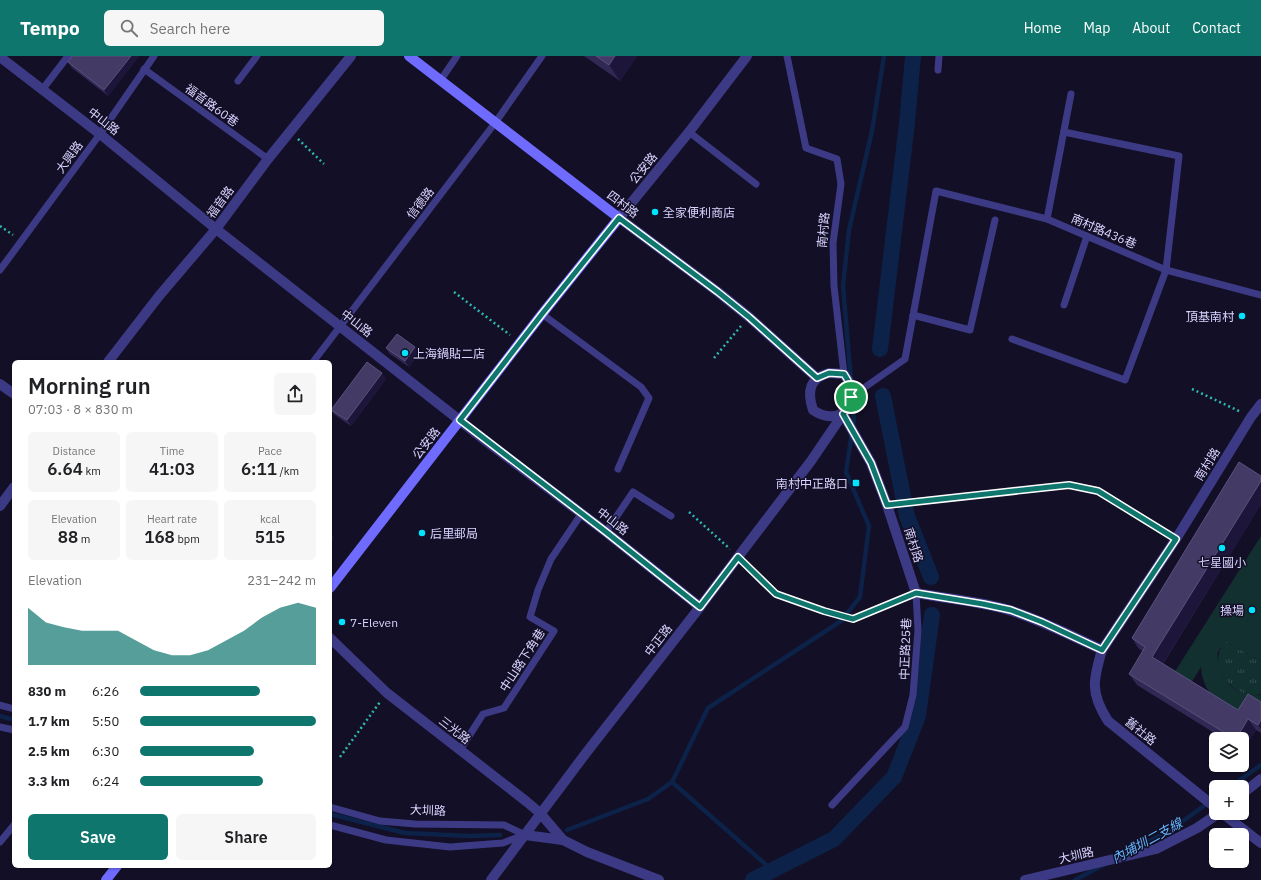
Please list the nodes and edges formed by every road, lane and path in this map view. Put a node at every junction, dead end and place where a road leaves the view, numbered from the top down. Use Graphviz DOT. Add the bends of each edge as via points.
graph roads {
  1 [pos="68,56"];
  2 [pos="154,56"];
  3 [pos="257,56"];
  4 [pos="351,56"];
  5 [pos="409,56"];
  6 [pos="457,56"];
  7 [pos="542,56"];
  8 [pos="747,56"];
  9 [pos="787,56"];
  10 [pos="939,56"];
  11 [pos="0,57"];
  12 [pos="144,69"];
  13 [pos="938,70"];
  14 [pos="238,81"];
  15 [pos="440,81"];
  16 [pos="42,90"];
  17 [pos="1070,94"];
  18 [pos="495,123"];
  19 [pos="290,131"];
  20 [pos="689,132"];
  21 [pos="1064,132"];
  22 [pos="100,134"];
  23 [pos="268,159"];
  24 [pos="324,164"];
  25 [pos="756,184"];
  26 [pos="619,218"];
  27 [pos="1047,219"];
  28 [pos="995,220"];
  29 [pos="0,226"];
  30 [pos="216,229"];
  31 [pos="1087,236"];
  32 [pos="22,240"];
  33 [pos="0,270"];
  34 [pos="1166,270"];
  35 [pos="454,292"];
  36 [pos="1261,295"];
  37 [pos="1064,305"];
  38 [pos="542,314"];
  39 [pos="914,315"];
  40 [pos="749,317"];
  41 [pos="340,326"];
  42 [pos="1012,339"];
  43 [pos="519,343"];
  44 [pos="714,358"];
  45 [pos="110,360"];
  46 [pos="314,360"];
  47 [pos="844,374"];
  48 [pos="817,378"];
  49 [pos="0,384"];
  50 [pos="1192,389"];
  51 [pos="12,393"];
  52 [pos="851,397"];
  53 [pos="1261,404"];
  54 [pos="843,414"];
  55 [pos="1251,417"];
  56 [pos="460,420"];
  57 [pos="618,469"];
  58 [pos="12,490"];
  59 [pos="891,505"];
  60 [pos="0,506"];
  61 [pos="689,512"];
  62 [pos="582,513"];
  63 [pos="671,516"];
  64 [pos="606,532"];
  65 [pos="1176,539"];
  66 [pos="738,557"];
  67 [pos="332,585"];
  68 [pos="916,593"];
  69 [pos="700,607"];
  70 [pos="332,640"];
  71 [pos="1102,650"];
  72 [pos="387,693"];
  73 [pos="0,705"];
  74 [pos="12,708"];
  75 [pos="0,727"];
  76 [pos="12,730"];
  77 [pos="460,750"];
  78 [pos="340,757"];
  79 [pos="1261,779"];
  80 [pos="1249,788"];
  81 [pos="1209,802"];
  82 [pos="832,806"];
  83 [pos="332,808"];
  84 [pos="540,814"];
  85 [pos="1209,819"];
  86 [pos="1231,820"];
  87 [pos="332,826"];
  88 [pos="12,827"];
  89 [pos="525,835"];
  90 [pos="563,840"];
  91 [pos="0,842"];
  92 [pos="1261,843"];
  93 [pos="115,868"];
  94 [pos="106,880"];
  95 [pos="492,880"];
  96 [pos="659,880"];
  97 [pos="1025,880"];
  1 -- 16 [label="lane"];
  2 -- 12 [label="lane, 大興路"];
  3 -- 14 [label="lane"];
  4 -- 19 [label="street, 福音路"];
  5 -- 15 [label="main road, 四村路"];
  6 -- 15 [label="lane"];
  7 -- 18 [label="lane, 信德路"];
  8 -- 20 [label="street, 公安路"];
  9 -- 47 [label="lane, 南村路" via="806,148 837,159 841,184 834,243 834,286"];
  10 -- 13 [label="lane"];
  11 -- 16 [label="street, 中山路"];
  12 -- 22 [label="lane, 大興路"];
  12 -- 23 [label="lane, 福音路60巷"];
  15 -- 18 [label="main road, 四村路"];
  16 -- 22 [label="street, 中山路"];
  17 -- 21 [label="lane"];
  18 -- 26 [label="main road, 四村路"];
  18 -- 41 [label="lane, 信德路"];
  19 -- 23 [label="street, 福音路"];
  19 -- 24 [label="path"];
  20 -- 25 [label="lane"];
  20 -- 26 [label="street, 公安路"];
  21 -- 27 [label="lane"];
  21 -- 34 [label="lane" via="1179,156"];
  22 -- 30 [label="street, 中山路"];
  22 -- 32 [label="lane, 大興路"];
  23 -- 30 [label="street, 福音路"];
  26 -- 38 [label="main road, 公安路"];
  26 -- 40 [label="street, 四村路"];
  27 -- 31 [label="lane, 南村路436巷"];
  27 -- 39 [label="lane, 南村路436巷" via="936,191"];
  28 -- 39 [label="lane" via="970,330"];
  29 -- 32 [label="path"];
  30 -- 41 [label="street, 中山路"];
  30 -- 45 [label="street, 福音路"];
  31 -- 34 [label="lane, 南村路436巷"];
  31 -- 37 [label="lane"];
  32 -- 33 [label="lane, 大興路"];
  34 -- 36 [label="lane, 南村路436巷"];
  34 -- 42 [label="lane" via="1125,380"];
  35 -- 43 [label="path"];
  38 -- 43 [label="main road, 公安路"];
  38 -- 57 [label="lane" via="641,387 649,398"];
  39 -- 52 [label="lane" via="905,359"];
  40 -- 44 [label="path"];
  40 -- 48 [label="street, 四村路"];
  41 -- 46 [label="lane, 信德路"];
  41 -- 56 [label="street, 中山路"];
  43 -- 56 [label="main road, 公安路"];
  47 -- 48 [label="street" via="829,373"];
  47 -- 52 [label="street, 南村路" via="851,386"];
  48 -- 54 [label="street" via="810,390 813,410 832,417"];
  49 -- 51 [label="street"];
  50 -- 55 [label="path"];
  52 -- 54 [label="street" via="849,406"];
  53 -- 55 [label="street, 南村路"];
  54 -- 59 [label="street, 南村路"];
  54 -- 66 [label="street, 中正路" via="811,461"];
  55 -- 65 [label="street, 南村路"];
  56 -- 62 [label="street, 中山路"];
  56 -- 67 [label="main road, 公安路"];
  58 -- 60 [label="street"];
  59 -- 65 [label="lane" via="1069,485 1098,491"];
  59 -- 68 [label="street, 南村路"];
  61 -- 66 [label="path"];
  62 -- 64 [label="street, 中山路"];
  62 -- 77 [label="lane, 中山路下角巷" via="550,559 530,617 554,631 504,708 483,714"];
  63 -- 64 [label="lane" via="633,492"];
  64 -- 69 [label="street, 中山路"];
  65 -- 71 [label="street, 南村路"];
  66 -- 68 [label="lane, 中正路25巷" via="776,594 853,619"];
  66 -- 69 [label="street, 中正路"];
  68 -- 71 [label="street" via="1011,610"];
  68 -- 82 [label="lane, 中正路25巷" via="918,630 914,695 905,727"];
  69 -- 84 [label="street, 中正路"];
  70 -- 72 [label="street, 三光路"];
  71 -- 81 [label="street, 舊社路" via="1095,674 1095,691 1099,708 1108,721"];
  72 -- 77 [label="street, 三光路"];
  72 -- 78 [label="path"];
  73 -- 74 [label="lane"];
  75 -- 76 [label="lane"];
  77 -- 84 [label="street, 三光路"];
  79 -- 80 [label="street"];
  83 -- 89 [label="lane, 大圳路" via="380,821 504,825"];
  84 -- 89 [label="street, 中正路"];
  84 -- 90 [label="street, 三光路"];
  85 -- 97 [label="street, 大圳路" via="1156,849"];
  86 -- 92 [label="street"];
  87 -- 89 [label="lane, 大圳路" via="386,840 450,846 503,843"];
  88 -- 91 [label="lane"];
  89 -- 90 [label="street, 大圳路"];
  89 -- 95 [label="street, 中正路"];
  90 -- 96 [label="street, 大圳路"];
  93 -- 94 [label="main road"];
}
